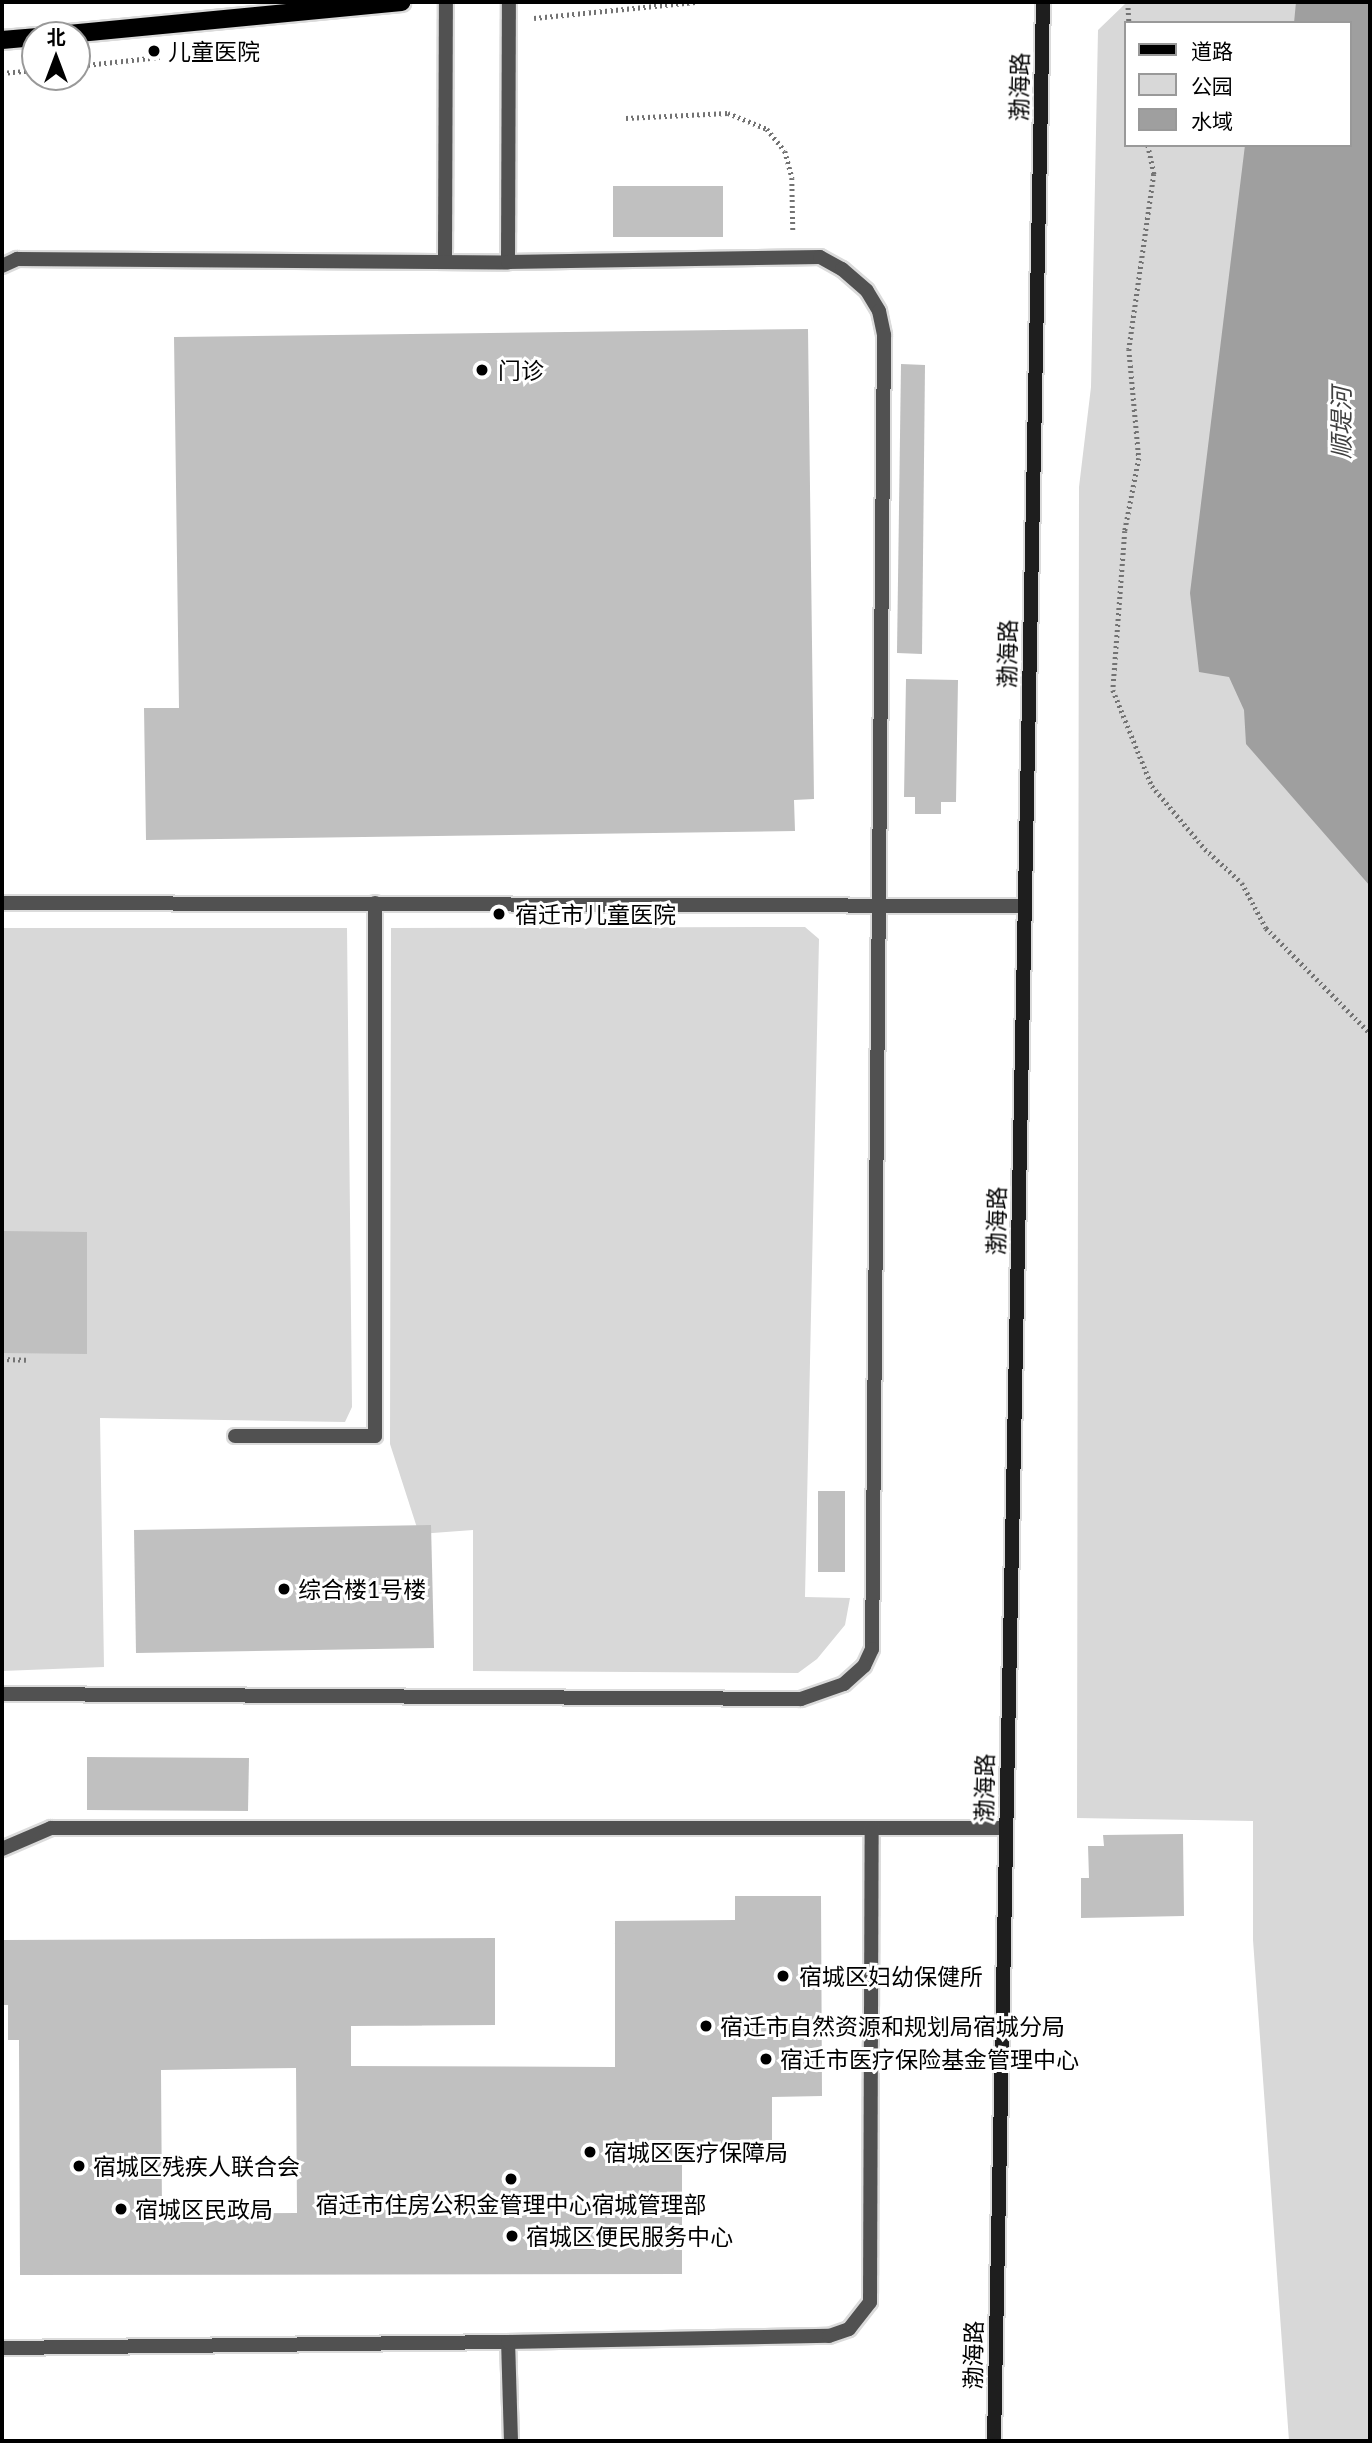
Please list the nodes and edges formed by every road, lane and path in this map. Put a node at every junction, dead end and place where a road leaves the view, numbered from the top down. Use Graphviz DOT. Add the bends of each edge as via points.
graph roads {
  1 [pos="401,2"];
  2 [pos="446,2"];
  3 [pos="509,2"];
  4 [pos="1043,2"];
  5 [pos="1128,2"];
  6 [pos="1129,21"];
  7 [pos="91,32"];
  8 [pos="21,38"];
  9 [pos="2,40"];
  10 [pos="21,71"];
  11 [pos="2,73"];
  12 [pos="626,118"];
  13 [pos="1148,147"];
  14 [pos="794,257"];
  15 [pos="446,261"];
  16 [pos="508,262"];
  17 [pos="2,266"];
  18 [pos="2,903"];
  19 [pos="375,903"];
  20 [pos="878,905"];
  21 [pos="1025,906"];
  22 [pos="1370,1033"];
  23 [pos="2,1359"];
  24 [pos="26,1360"];
  25 [pos="235,1436"];
  26 [pos="2,1694"];
  27 [pos="872,1828"];
  28 [pos="1006,1828"];
  29 [pos="2,1849"];
  30 [pos="508,2342"];
  31 [pos="2,2348"];
  32 [pos="511,2441"];
  33 [pos="993,2441"];
  1 -- 7 [label="main road"];
  2 -- 15 [label="lane"];
  3 -- 16 [label="lane"];
  4 -- 21 [label="street, 渤海路"];
  5 -- 6 [label="path"];
  8 -- 9 [label="main road"];
  10 -- 11 [label="path"];
  12 -- 14 [label="path" via="728,113 767,129 785,151 792,178"];
  13 -- 22 [label="path" via="1154,174 1129,349 1139,458 1125,531 1113,690 1152,786 1205,849 1242,883 1266,928"];
  14 -- 16 [label="lane"];
  14 -- 20 [label="lane" via="820,257 842,269 867,291 879,311 884,335"];
  15 -- 16 [label="lane"];
  15 -- 17 [label="lane" via="17,259"];
  18 -- 19 [label="lane"];
  19 -- 20 [label="lane"];
  19 -- 25 [label="lane" via="375,1436"];
  20 -- 21 [label="lane"];
  20 -- 26 [label="lane" via="872,1649 864,1665 844,1684 801,1699"];
  21 -- 28 [label="street, 渤海路"];
  23 -- 24 [label="path"];
  27 -- 28 [label="lane"];
  27 -- 29 [label="lane" via="51,1828"];
  27 -- 30 [label="lane" via="870,2302 860,2319 829,2336"];
  28 -- 33 [label="street, 渤海路"];
  30 -- 31 [label="lane"];
  30 -- 32 [label="lane"];
}
